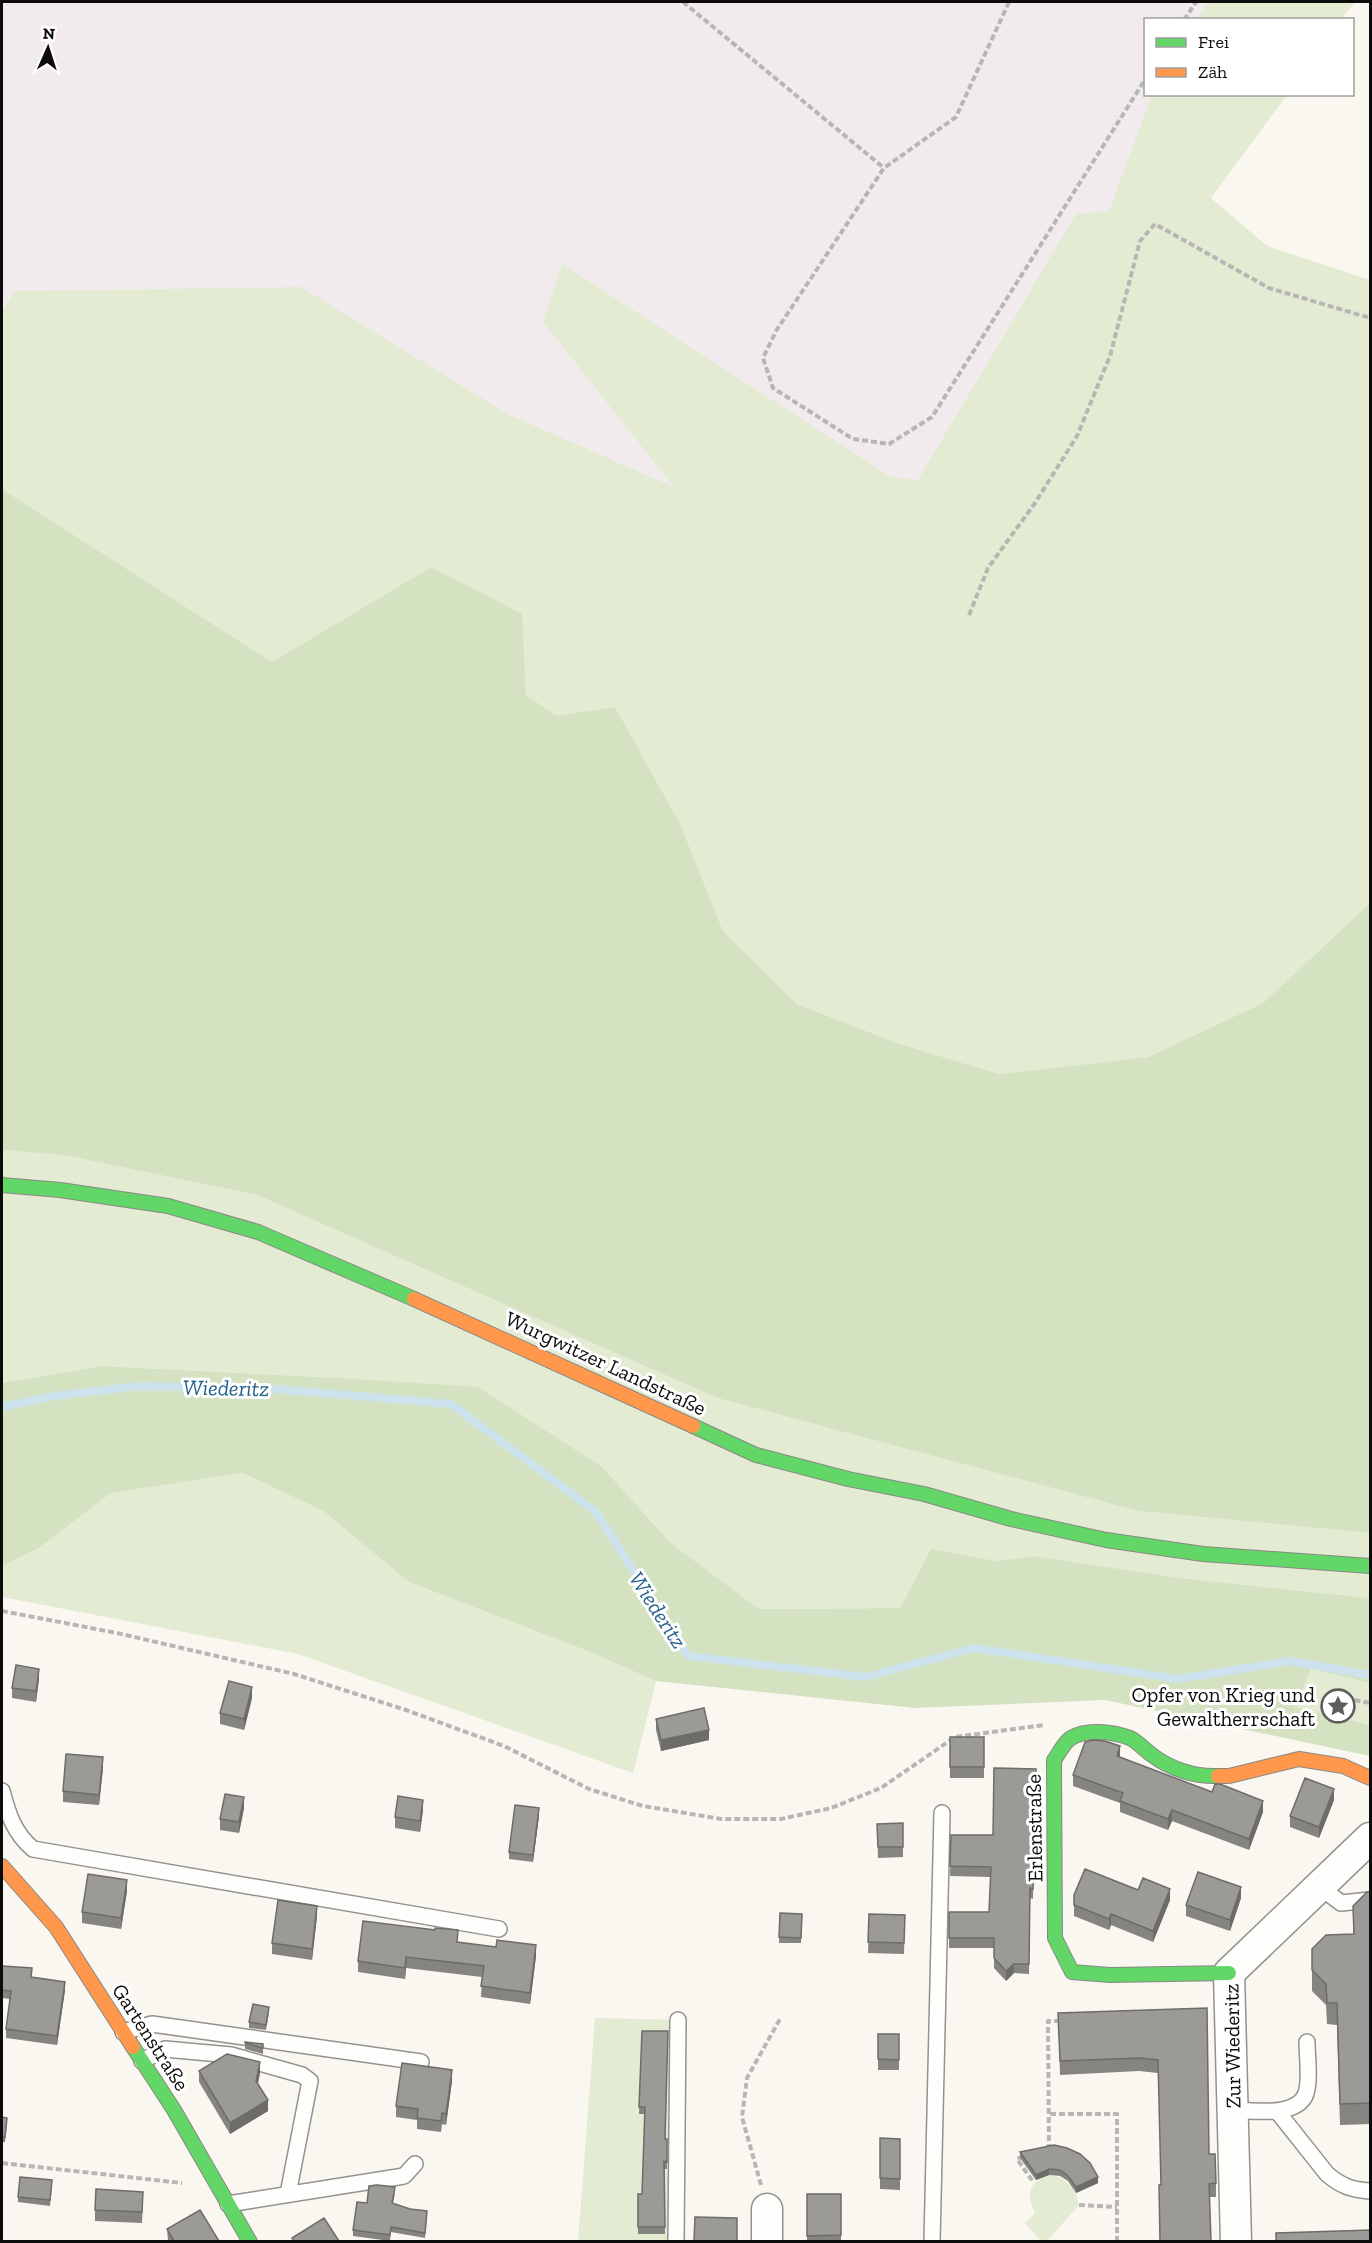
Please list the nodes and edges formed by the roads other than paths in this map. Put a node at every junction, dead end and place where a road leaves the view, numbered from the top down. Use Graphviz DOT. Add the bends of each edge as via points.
graph roads {
  1 [pos="2,1185"];
  2 [pos="1371,1566"];
  3 [pos="1371,1778"];
  4 [pos="2,1791"];
  5 [pos="942,1813"];
  6 [pos="1371,1838"];
  7 [pos="2,1866"];
  8 [pos="1320,1887"];
  9 [pos="1371,1900"];
  10 [pos="499,1929"];
  11 [pos="1229,1973"];
  12 [pos="678,2020"];
  13 [pos="123,2032"];
  14 [pos="1307,2042"];
  15 [pos="142,2061"];
  16 [pos="421,2061"];
  17 [pos="1233,2110"];
  18 [pos="1277,2111"];
  19 [pos="415,2164"];
  20 [pos="1371,2191"];
  21 [pos="288,2194"];
  22 [pos="228,2204"];
  23 [pos="767,2209"];
  24 [pos="250,2241"];
  25 [pos="676,2241"];
  26 [pos="767,2241"];
  27 [pos="932,2241"];
  28 [pos="1236,2241"];
  1 -- 2 [label="main road, Wurgwitzer Landstraße" via="168,1206 258,1232 353,1271 756,1455 1106,1540 1203,1554"];
  3 -- 11 [label="main road, Erlenstraße" via="1343,1766 1299,1759 1229,1776 1203,1777 1155,1757 1132,1739 1090,1732 1070,1738 1054,1760 1055,1938 1072,1972"];
  4 -- 10 [label="lane" via="10,1820 20,1838 33,1849"];
  5 -- 27 [label="lane"];
  6 -- 8 [label="street, Zur Wiederitz"];
  7 -- 13 [label="main road, Gartenstraße" via="56,1928"];
  8 -- 9 [label="lane" via="1341,1904"];
  8 -- 11 [label="street, Zur Wiederitz"];
  11 -- 17 [label="street, Zur Wiederitz"];
  12 -- 25 [label="lane"];
  13 -- 15 [label="main road, Gartenstraße"];
  13 -- 16 [label="lane" via="152,2024"];
  14 -- 18 [label="lane" via="1305,2097 1291,2108"];
  15 -- 21 [label="lane" via="165,2049 231,2055 303,2075 310,2081"];
  15 -- 22 [label="main road, Gartenstraße"];
  17 -- 18 [label="lane"];
  17 -- 28 [label="street, Zur Wiederitz"];
  18 -- 20 [label="lane" via="1327,2174 1349,2188"];
  19 -- 21 [label="lane" via="404,2176"];
  21 -- 22 [label="lane"];
  22 -- 24 [label="main road, Gartenstraße"];
  23 -- 26 [label="street"];
}
